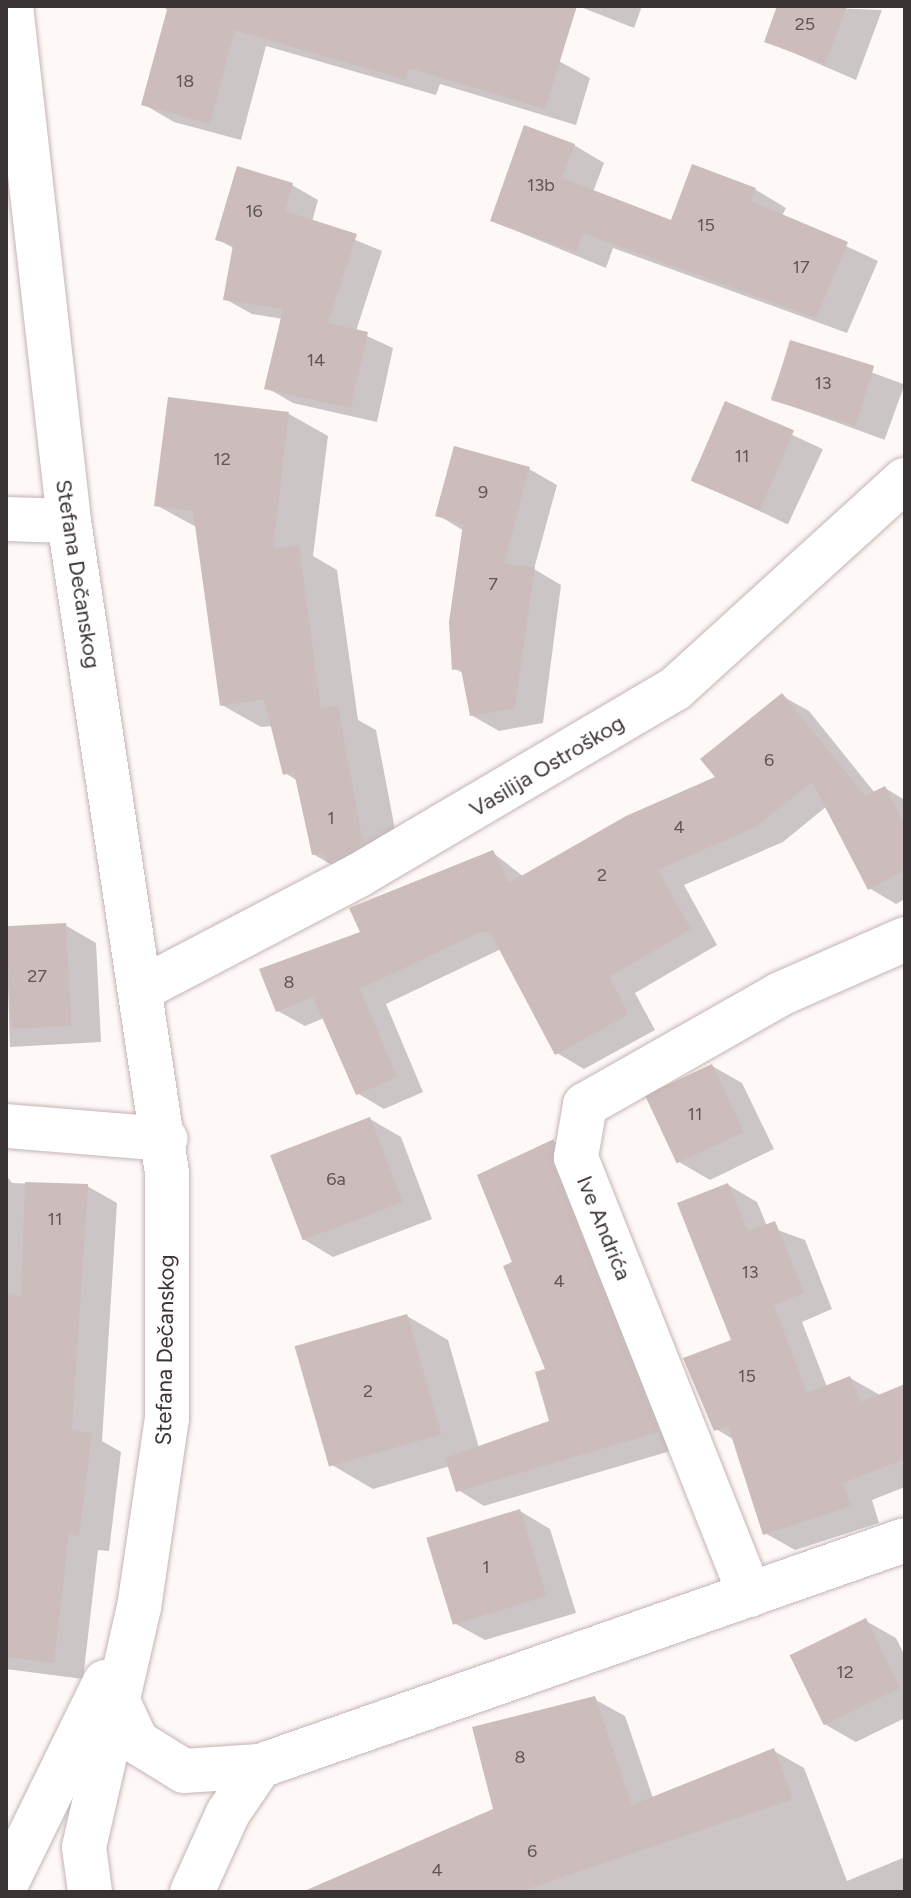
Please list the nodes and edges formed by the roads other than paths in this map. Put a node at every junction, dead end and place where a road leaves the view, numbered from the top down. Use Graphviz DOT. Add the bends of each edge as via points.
graph roads {
  1 [pos="11,6"];
  2 [pos="905,480"];
  3 [pos="6,519"];
  4 [pos="69,521"];
  5 [pos="905,939"];
  6 [pos="143,988"];
  7 [pos="6,1126"];
  8 [pos="165,1139"];
  9 [pos="905,1540"];
  10 [pos="750,1595"];
  11 [pos="139,1607"];
  12 [pos="119,1704"];
  13 [pos="260,1766"];
  14 [pos="211,1846"];
  15 [pos="6,1884"];
  16 [pos="90,1892"];
  17 [pos="176,1892"];
  18 [pos="192,1892"];
  1 -- 4 [label="street, Stefana Dečanskog"];
  2 -- 6 [label="street, Vasilija Ostroškog" via="675,689 359,875"];
  3 -- 4 [label="street"];
  4 -- 6 [label="street, Stefana Dečanskog"];
  5 -- 10 [label="street, Ive Andrića" via="780,994 585,1105 576,1157"];
  6 -- 8 [label="street, Stefana Dečanskog"];
  7 -- 8 [label="street"];
  8 -- 11 [label="street, Stefana Dečanskog" via="167,1418"];
  9 -- 10 [label="street"];
  10 -- 13 [label="street"];
  11 -- 12 [label="street"];
  11 -- 15 [label="street"];
  12 -- 13 [label="street" via="137,1742 184,1771"];
  12 -- 16 [label="street" via="84,1847"];
  13 -- 14 [label="street"];
  14 -- 17 [label="street"];
  14 -- 18 [label="street"];
}
